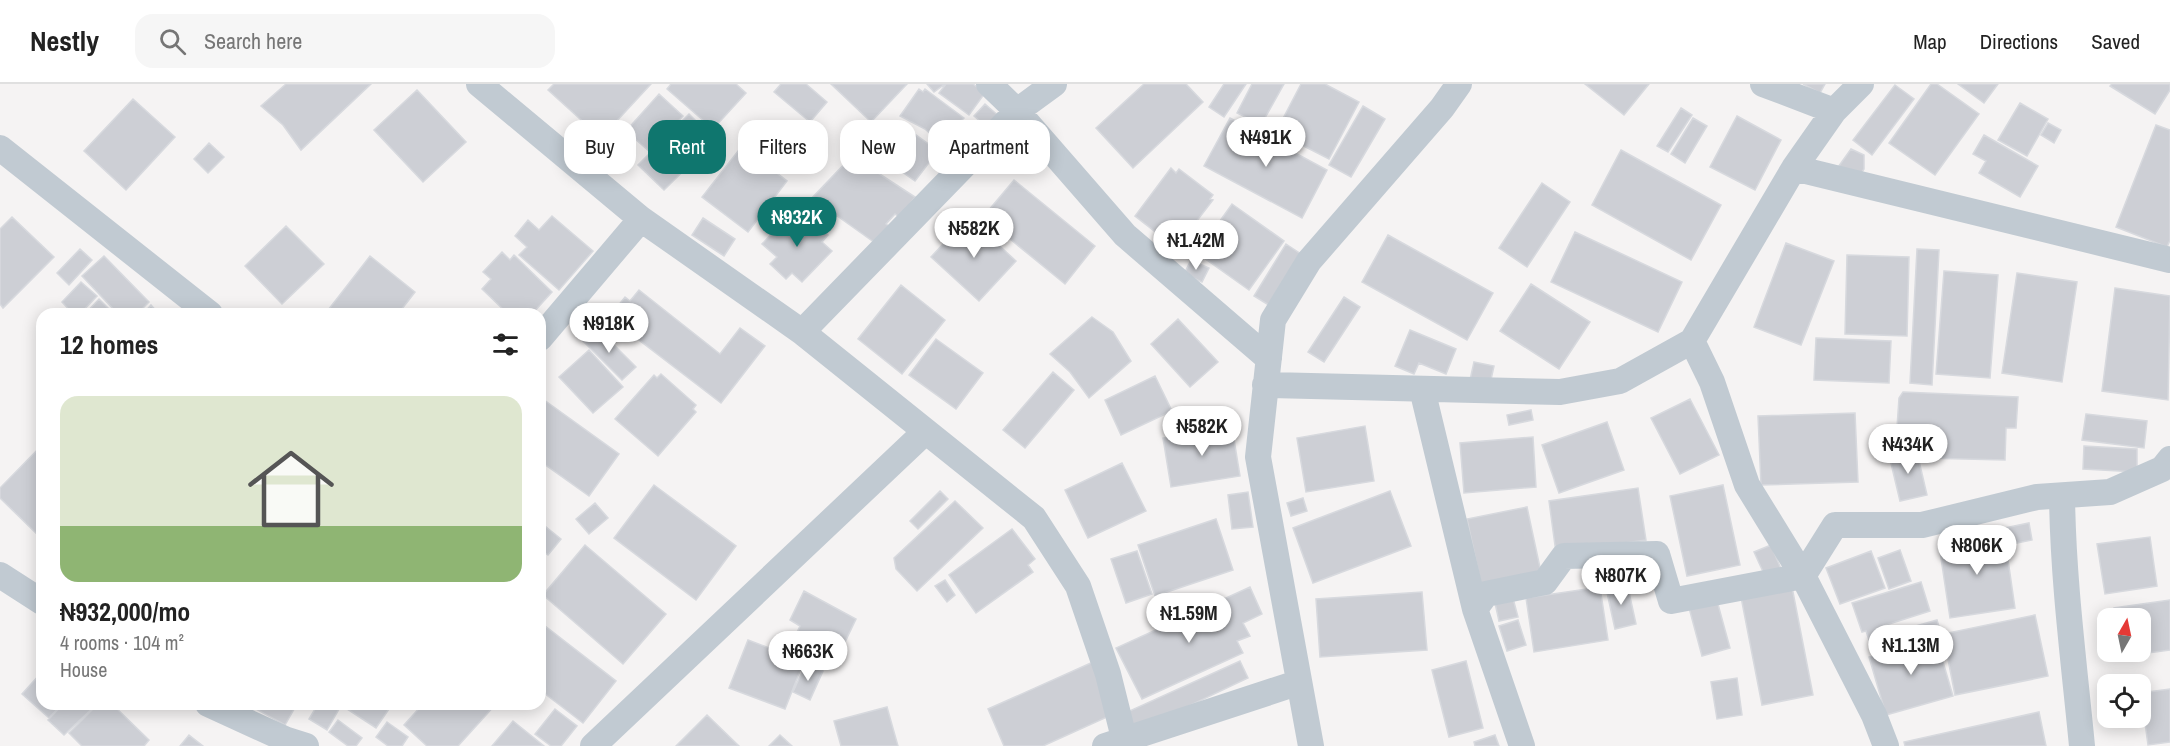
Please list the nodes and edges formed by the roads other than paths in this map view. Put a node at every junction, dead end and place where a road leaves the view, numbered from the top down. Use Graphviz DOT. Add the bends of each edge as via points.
graph roads {
  1 [pos="479,84"];
  2 [pos="989,84"];
  3 [pos="1054,84"];
  4 [pos="1459,84"];
  5 [pos="1763,84"];
  6 [pos="1861,84"];
  7 [pos="1017,111"];
  8 [pos="1834,111"];
  9 [pos="0,148"];
  10 [pos="1794,168"];
  11 [pos="641,219"];
  12 [pos="2170,260"];
  13 [pos="202,308"];
  14 [pos="546,331"];
  15 [pos="802,332"];
  16 [pos="1692,341"];
  17 [pos="1269,359"];
  18 [pos="1265,385"];
  19 [pos="1422,389"];
  20 [pos="925,432"];
  21 [pos="2170,459"];
  22 [pos="2062,496"];
  23 [pos="1803,576"];
  24 [pos="1,578"];
  25 [pos="36,598"];
  26 [pos="1475,609"];
  27 [pos="1297,683"];
  28 [pos="221,710"];
  29 [pos="1118,744"];
  30 [pos="306,746"];
  31 [pos="593,746"];
  32 [pos="1311,746"];
  33 [pos="1522,746"];
  34 [pos="1886,746"];
  35 [pos="2082,746"];
  1 -- 11 [label="street"];
  2 -- 7 [label="street"];
  3 -- 7 [label="street"];
  4 -- 17 [label="street" via="1309,261 1273,320"];
  5 -- 8 [label="street"];
  6 -- 8 [label="street"];
  7 -- 15 [label="street"];
  7 -- 17 [label="street" via="1125,235"];
  8 -- 10 [label="street"];
  9 -- 13 [label="street"];
  10 -- 12 [label="street"];
  10 -- 16 [label="street"];
  11 -- 14 [label="street"];
  11 -- 15 [label="street"];
  15 -- 20 [label="street"];
  16 -- 19 [label="street" via="1620,381 1590,387 1560,392"];
  16 -- 23 [label="street" via="1712,382 1747,485"];
  17 -- 18 [label="street"];
  18 -- 19 [label="street"];
  18 -- 27 [label="street" via="1258,457"];
  19 -- 26 [label="street"];
  20 -- 29 [label="street" via="1034,518 1078,586 1108,674"];
  20 -- 31 [label="street"];
  21 -- 22 [label="street" via="2162,469 2110,492"];
  22 -- 23 [label="street" via="2037,497 1922,525 1835,525"];
  22 -- 35 [label="street" via="2063,559"];
  23 -- 26 [label="street" via="1671,601 1657,554 1563,556 1545,582 1486,594"];
  23 -- 34 [label="street"];
  24 -- 25 [label="street"];
  26 -- 33 [label="street"];
  27 -- 29 [label="street"];
  27 -- 32 [label="street"];
  28 -- 30 [label="street"];
}
